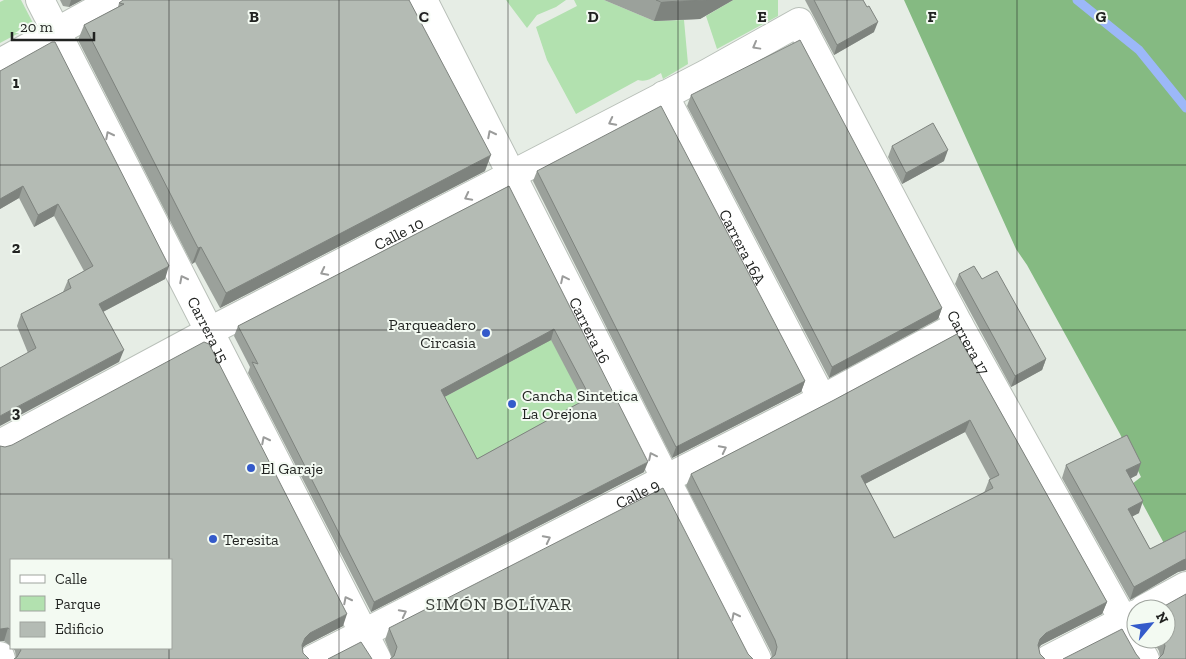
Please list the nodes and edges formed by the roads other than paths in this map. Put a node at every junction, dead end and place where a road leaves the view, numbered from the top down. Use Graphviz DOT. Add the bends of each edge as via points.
graph roads {
  1 [pos="40,0"];
  2 [pos="114,0"];
  3 [pos="423,0"];
  4 [pos="798,22"];
  5 [pos="56,32"];
  6 [pos="0,63"];
  7 [pos="664,95"];
  8 [pos="512,174"];
  9 [pos="959,325"];
  10 [pos="210,331"];
  11 [pos="822,399"];
  12 [pos="0,444"];
  13 [pos="664,479"];
  14 [pos="1186,586"];
  15 [pos="1126,599"];
  16 [pos="1162,599"];
  17 [pos="1126,619"];
  18 [pos="363,633"];
  19 [pos="312,659"];
  20 [pos="377,659"];
  21 [pos="757,659"];
  22 [pos="1049,659"];
  1 -- 5 [label="street, Carrera 15"];
  2 -- 5 [label="street"];
  8 -- 3 [label="street, Carrera 16, one-way"];
  4 -- 7 [label="street, Calle 10, one-way"];
  4 -- 9 [label="street, Carrera 17"];
  5 -- 6 [label="street"];
  10 -- 5 [label="street, Carrera 15, one-way"];
  7 -- 8 [label="street, Calle 10, one-way"];
  7 -- 11 [label="street, Carrera 16A"];
  8 -- 10 [label="street, Calle 10, one-way"];
  13 -- 8 [label="street, Carrera 16, one-way"];
  9 -- 11 [label="street, Calle 9"];
  9 -- 15 [label="street, Carrera 17"];
  10 -- 12 [label="street, Calle 10"];
  18 -- 10 [label="street, Carrera 15, one-way"];
  13 -- 11 [label="street, Calle 9, one-way"];
  18 -- 13 [label="street, Calle 9, one-way"];
  21 -- 13 [label="street, Carrera 16, one-way"];
  14 -- 16 [label="street"];
  17 -- 22 [label="street"];
  18 -- 19 [label="street, Calle 9"];
  18 -- 20 [label="street, Carrera 15"];
}
